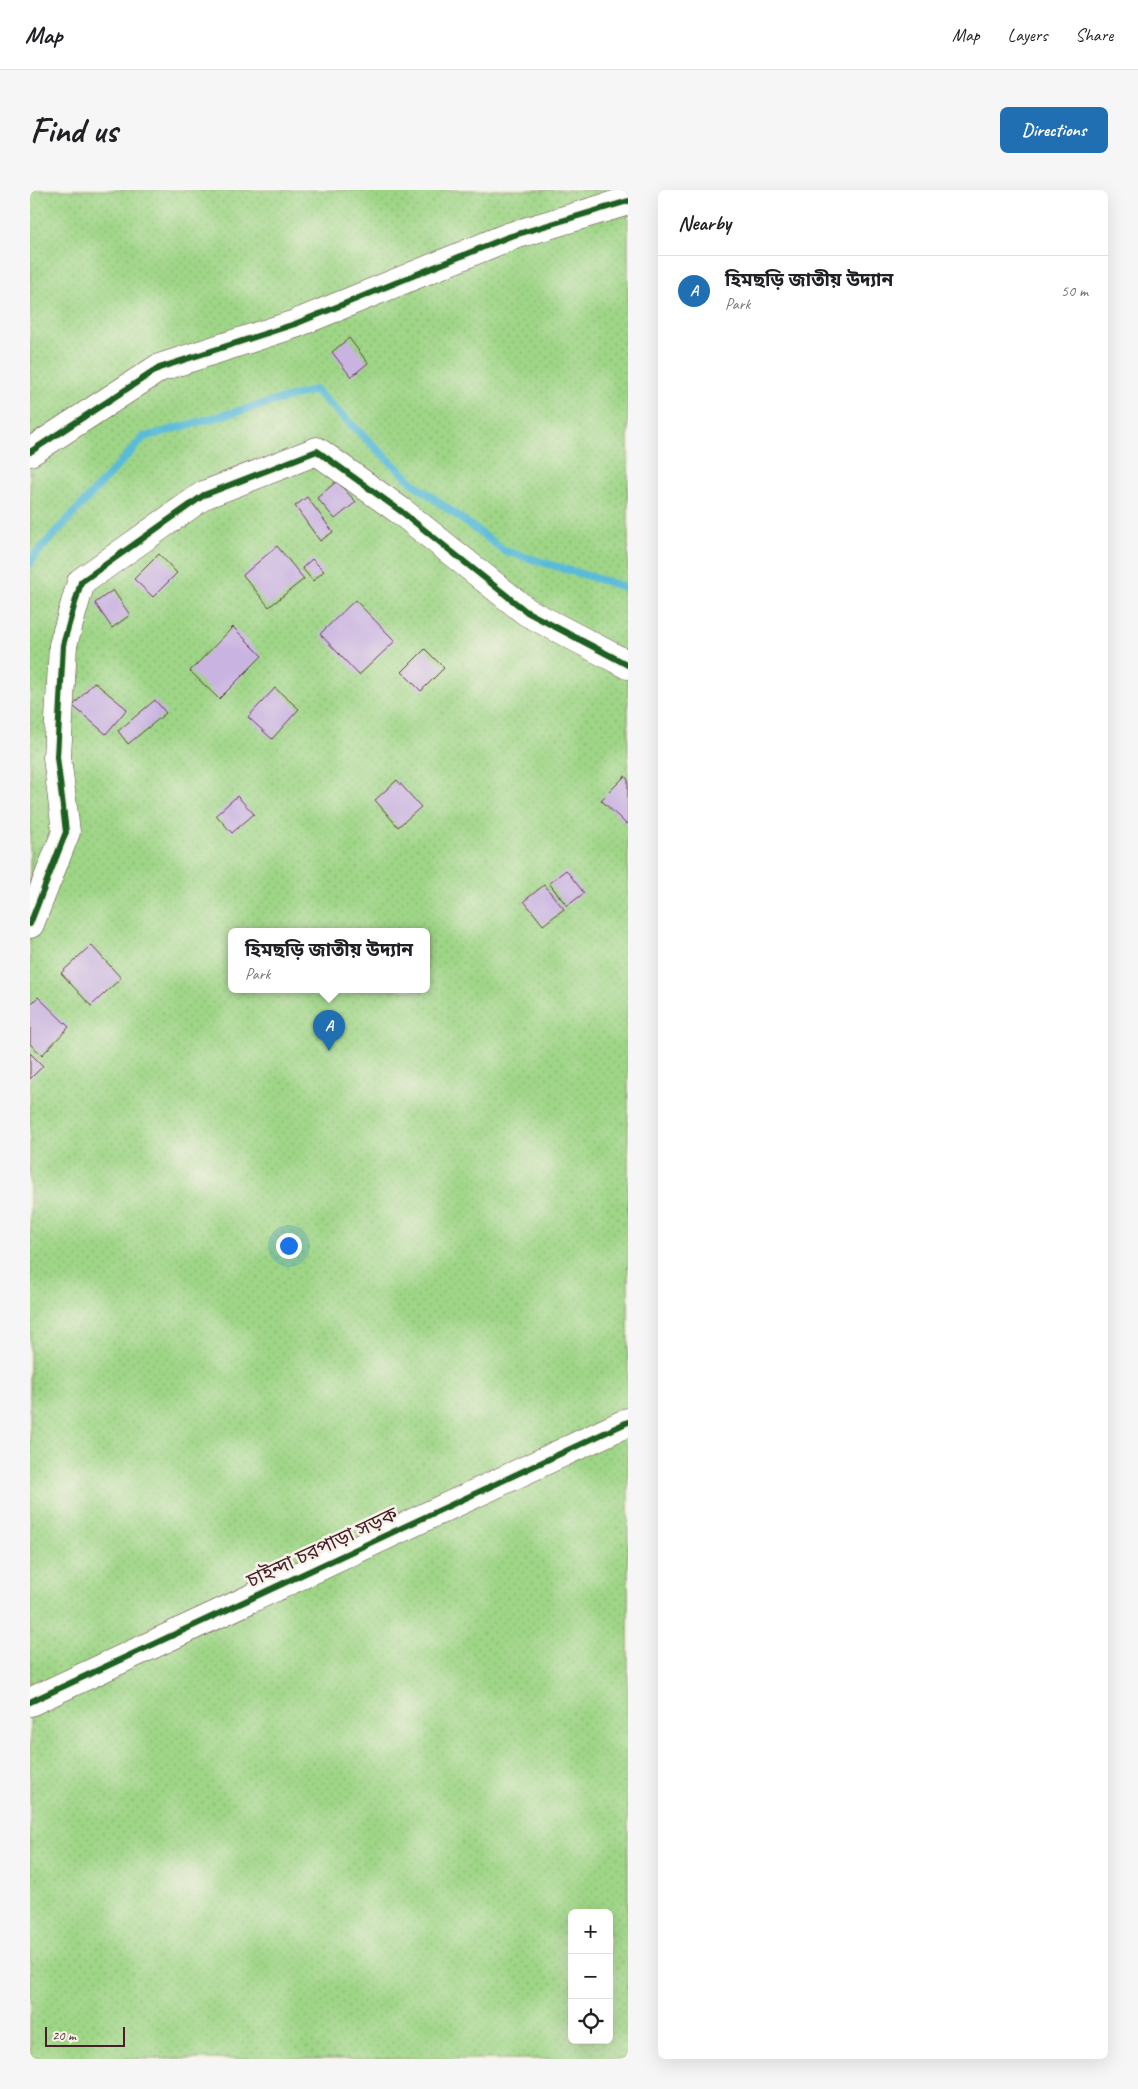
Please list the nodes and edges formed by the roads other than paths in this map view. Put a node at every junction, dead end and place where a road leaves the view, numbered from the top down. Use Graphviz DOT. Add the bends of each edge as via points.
graph roads {
  1 [pos="628,201"];
  2 [pos="30,452"];
  3 [pos="628,665"];
  4 [pos="30,924"];
  5 [pos="628,1422"];
  6 [pos="30,1702"];
  1 -- 2 [label="street" via="508,237 295,324 159,368"];
  3 -- 4 [label="street" via="527,612 402,512 317,451 204,495 81,582 63,645 57,756 66,832"];
  5 -- 6 [label="street, চাইন্দা চরপাড়া সড়ক"];
}
